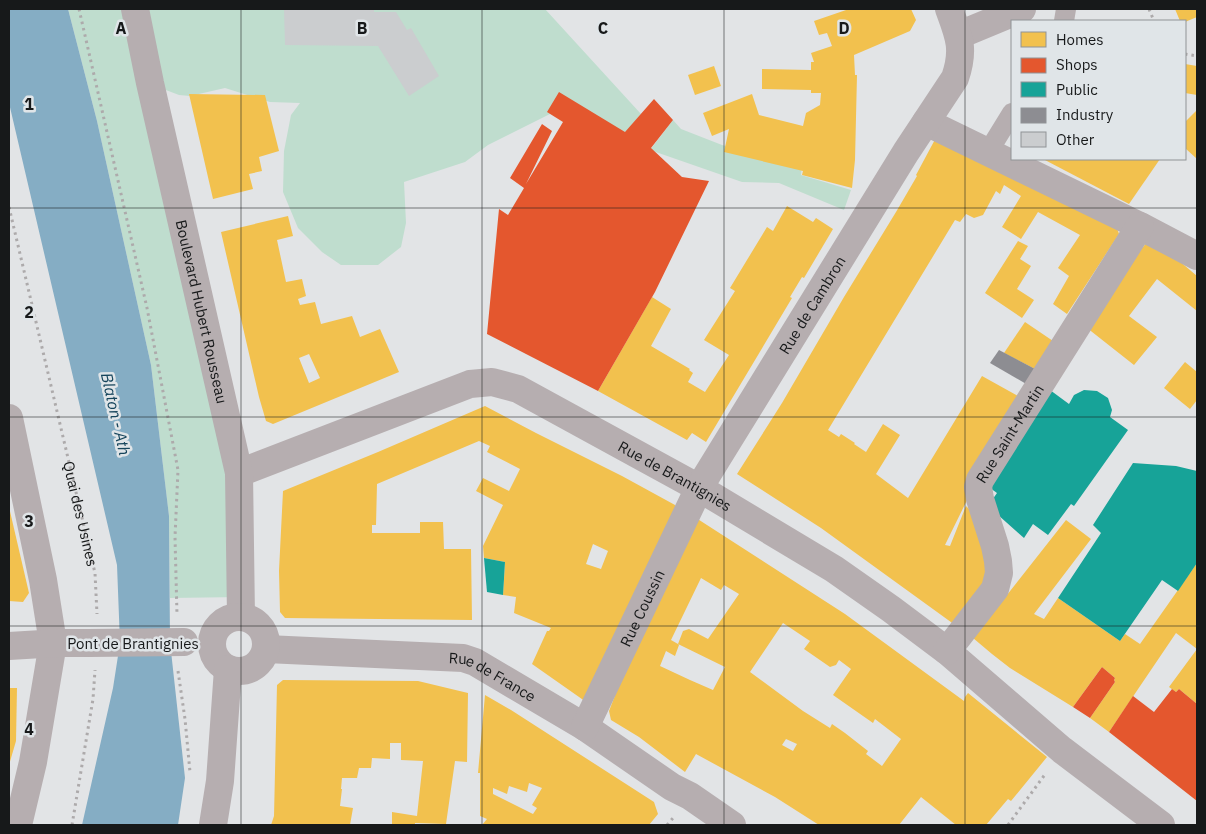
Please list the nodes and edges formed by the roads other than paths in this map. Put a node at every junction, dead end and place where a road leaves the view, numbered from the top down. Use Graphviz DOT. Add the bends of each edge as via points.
graph roads {
  1 [pos="136,9"];
  2 [pos="949,9"];
  3 [pos="1022,9"];
  4 [pos="958,35"];
  5 [pos="1011,115"];
  6 [pos="926,122"];
  7 [pos="988,152"];
  8 [pos="1140,226"];
  9 [pos="1197,256"];
  10 [pos="9,418"];
  11 [pos="239,473"];
  12 [pos="699,488"];
  13 [pos="241,617"];
  14 [pos="9,634"];
  15 [pos="212,642"];
  16 [pos="54,643"];
  17 [pos="9,646"];
  18 [pos="266,649"];
  19 [pos="947,651"];
  20 [pos="228,669"];
  21 [pos="585,727"];
  22 [pos="18,825"];
  23 [pos="213,825"];
  24 [pos="732,825"];
  25 [pos="1161,825"];
  1 -- 11 [label="street, Boulevard Hubert Rousseau"];
  2 -- 4 [label="street, Rue de Cambron"];
  3 -- 4 [label="street"];
  4 -- 6 [label="street, Rue de Cambron" via="961,55 955,78"];
  5 -- 7 [label="street"];
  6 -- 7 [label="street"];
  6 -- 12 [label="street, Rue de Cambron"];
  7 -- 8 [label="street"];
  8 -- 9 [label="street"];
  8 -- 19 [label="street, Rue Saint-Martin" via="980,480 980,499 995,546 999,573 995,589"];
  10 -- 16 [label="street"];
  11 -- 12 [label="street, Rue de Brantignies" via="470,384 492,382 518,389"];
  11 -- 13 [label="street, Boulevard Hubert Rousseau"];
  12 -- 19 [label="street, Rue de Brantignies" via="834,569"];
  12 -- 21 [label="street, Rue Coussin"];
  13 -- 15 [label="street" via="223,622"];
  13 -- 18 [label="street" via="250,619 263,631"];
  14 -- 16 [label="street"];
  15 -- 16 [label="street, Pont de Brantignies, bridge" via="180,632 92,652"];
  15 -- 20 [label="street" via="217,660"];
  16 -- 17 [label="street"];
  16 -- 22 [label="street"];
  18 -- 20 [label="street" via="252,668"];
  18 -- 21 [label="street, Rue de France" via="463,658"];
  19 -- 25 [label="street, Rue de Brantignies" via="1062,750"];
  20 -- 23 [label="street" via="220,781"];
  21 -- 24 [label="street, Rue de France"];
}
